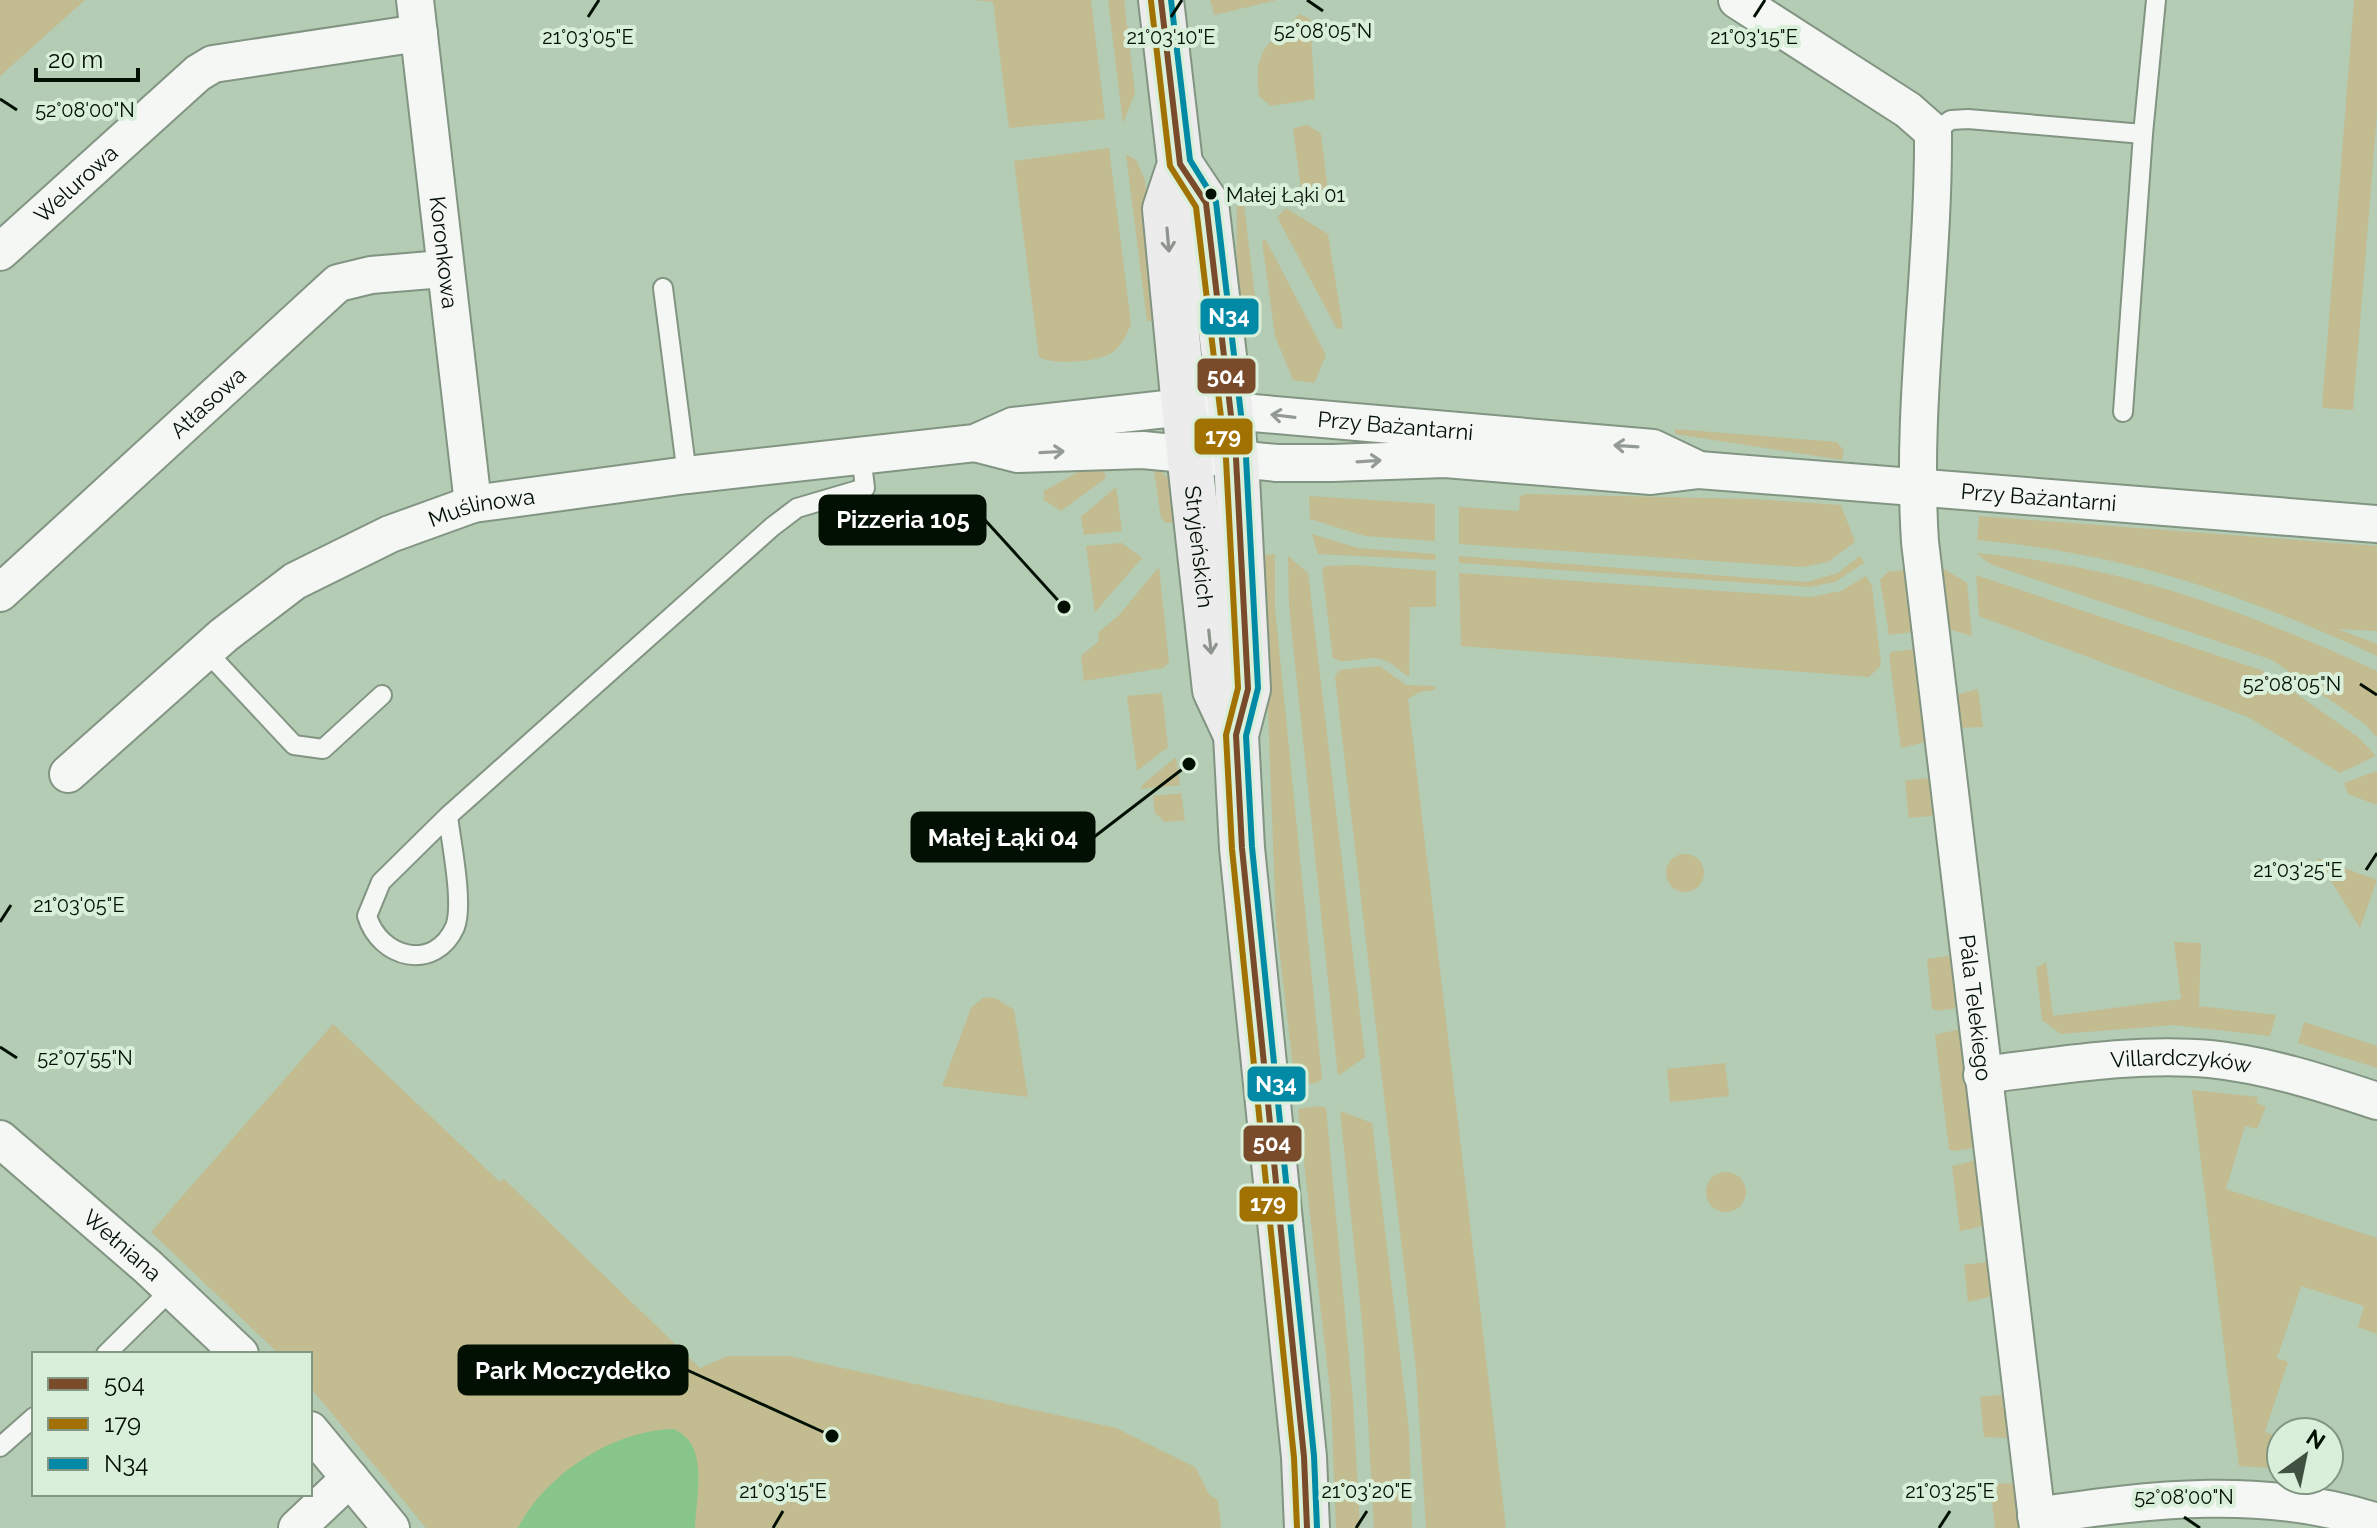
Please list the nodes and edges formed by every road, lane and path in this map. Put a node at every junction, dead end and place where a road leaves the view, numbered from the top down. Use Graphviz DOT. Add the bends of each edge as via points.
graph roads {
  1 [pos="1161,0"];
  2 [pos="1737,0"];
  3 [pos="2156,0"];
  4 [pos="417,17"];
  5 [pos="1933,132"];
  6 [pos="2143,134"];
  7 [pos="1180,164"];
  8 [pos="0,252"];
  9 [pos="443,269"];
  10 [pos="663,288"];
  11 [pos="1184,407"];
  12 [pos="1230,411"];
  13 [pos="2123,412"];
  14 [pos="975,443"];
  15 [pos="1190,453"];
  16 [pos="861,455"];
  17 [pos="1236,458"];
  18 [pos="1699,470"];
  19 [pos="687,475"];
  20 [pos="1916,488"];
  21 [pos="473,504"];
  22 [pos="2377,524"];
  23 [pos="0,593"];
  24 [pos="206,651"];
  25 [pos="382,695"];
  26 [pos="1236,735"];
  27 [pos="68,774"];
  28 [pos="448,816"];
  29 [pos="1982,1075"];
  30 [pos="2377,1101"];
  31 [pos="0,1139"];
  32 [pos="172,1289"];
  33 [pos="108,1352"];
  34 [pos="238,1352"];
  35 [pos="32,1419"];
  36 [pos="312,1432"];
  37 [pos="0,1447"];
  38 [pos="350,1478"];
  39 [pos="2037,1522"];
  40 [pos="2377,1522"];
  41 [pos="297,1528"];
  42 [pos="391,1528"];
  43 [pos="1307,1528"];
  1 -- 7 [label="street, Stryjeńskich"];
  2 -- 5 [label="street" via="1908,110"];
  3 -- 6 [label="lane"];
  4 -- 8 [label="street, Welurowa" via="213,64"];
  4 -- 9 [label="street, Koronkowa"];
  5 -- 6 [label="lane" via="1951,120 1968,119"];
  5 -- 20 [label="street, Pála Telekiego"];
  6 -- 13 [label="lane"];
  7 -- 11 [label="street, Stryjeńskich, one-way" via="1165,209"];
  7 -- 12 [label="street, Stryjeńskich" via="1206,203"];
  9 -- 21 [label="street, Koronkowa"];
  9 -- 23 [label="street, Atłasowa" via="338,283"];
  10 -- 19 [label="lane"];
  11 -- 12 [label="street, Przy Bażantarni"];
  11 -- 14 [label="street, Muślinowa" via="1013,426"];
  11 -- 15 [label="street, Stryjeńskich"];
  12 -- 17 [label="street, Stryjeńskich"];
  18 -- 12 [label="street, Przy Bażantarni, one-way" via="1653,448"];
  14 -- 15 [label="street, Muślinowa, one-way" via="1018,454"];
  14 -- 16 [label="street, Muślinowa"];
  15 -- 17 [label="street, Przy Bażantarni"];
  15 -- 26 [label="street, Stryjeńskich, one-way" via="1215,690"];
  16 -- 19 [label="street, Muślinowa"];
  16 -- 28 [label="lane" via="865,488 797,508 772,527"];
  17 -- 18 [label="street, Przy Bażantarni, one-way" via="1332,463 1445,459 1651,476"];
  17 -- 26 [label="street, Stryjeńskich" via="1248,689"];
  18 -- 20 [label="street, Przy Bażantarni"];
  19 -- 21 [label="street, Muślinowa"];
  20 -- 22 [label="street, Przy Bażantarni"];
  20 -- 29 [label="street, Pála Telekiego"];
  21 -- 24 [label="street, Muślinowa" via="390,534 295,581"];
  24 -- 25 [label="lane" via="302,749 323,749"];
  24 -- 27 [label="street, Muślinowa"];
  26 -- 43 [label="street, Stryjeńskich"];
  28 -- 28 [label="lane" via="381,882 369,907 371,929 386,948 398,953 425,953 454,927"];
  29 -- 30 [label="street, Villardczyków" via="2125,1060 2207,1059 2292,1074"];
  29 -- 39 [label="street, Pála Telekiego"];
  31 -- 32 [label="street, Wełniana"];
  32 -- 33 [label="lane"];
  32 -- 34 [label="street, Wełniana"];
  35 -- 37 [label="lane"];
  36 -- 38 [label="street"];
  38 -- 41 [label="street"];
  38 -- 42 [label="street"];
  39 -- 40 [label="street" via="2147,1500 2210,1496 2269,1499"];
}
